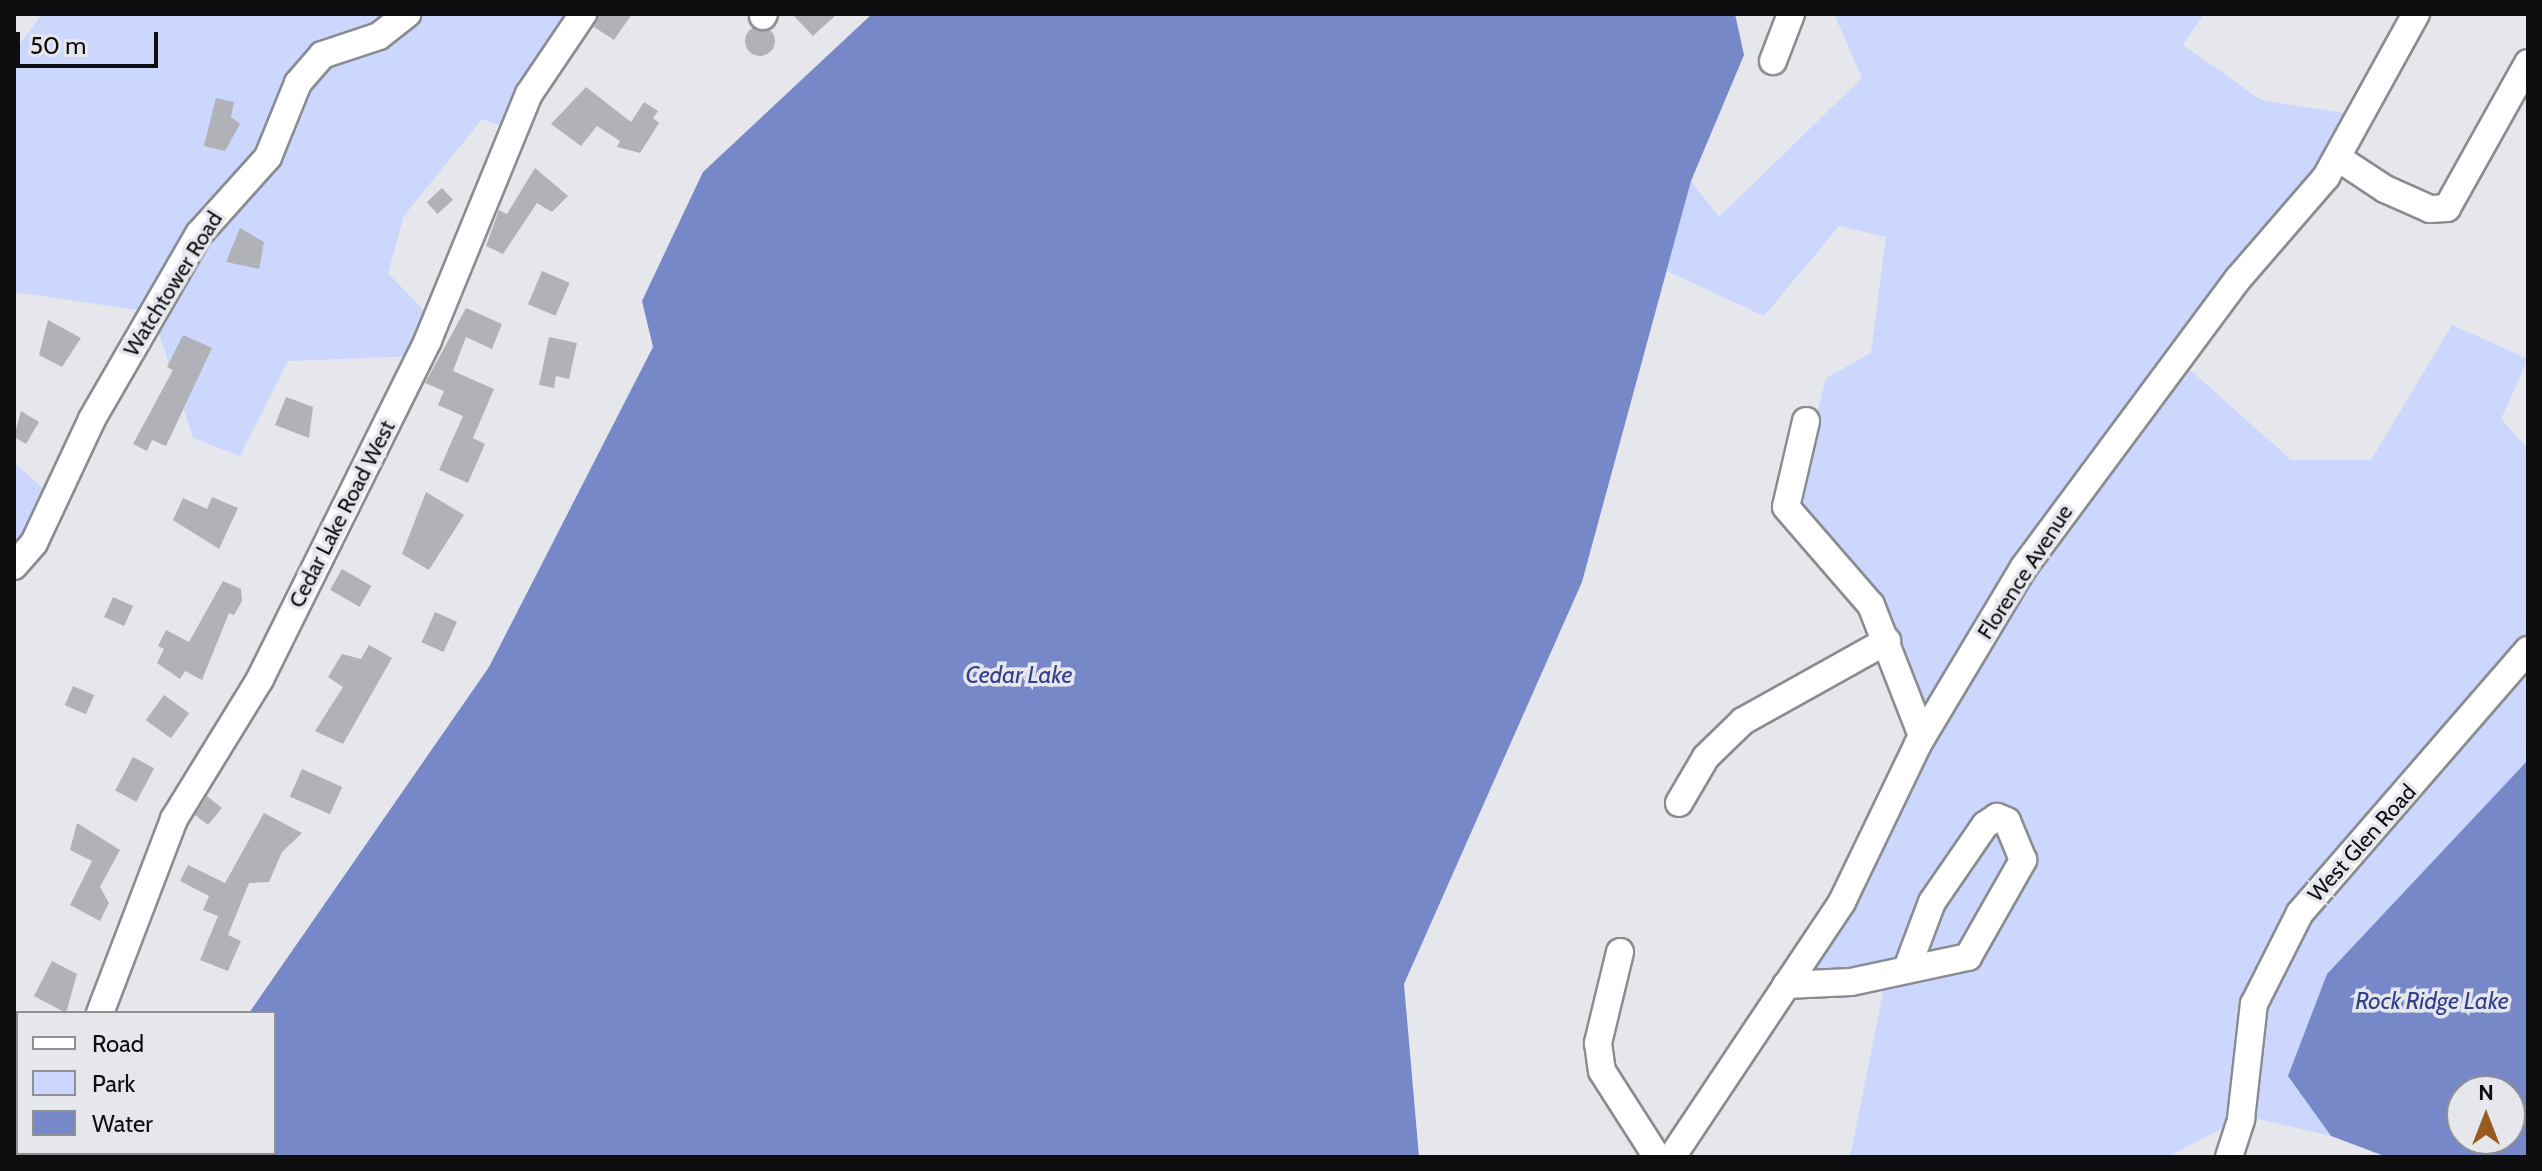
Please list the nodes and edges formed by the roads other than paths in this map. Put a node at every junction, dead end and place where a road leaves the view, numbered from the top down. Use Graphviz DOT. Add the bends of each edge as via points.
graph roads {
  1 [pos="407,14"];
  2 [pos="583,14"];
  3 [pos="1791,14"];
  4 [pos="2416,14"];
  5 [pos="1773,61"];
  6 [pos="2528,63"];
  7 [pos="2338,158"];
  8 [pos="1806,421"];
  9 [pos="14,566"];
  10 [pos="1887,641"];
  11 [pos="2528,650"];
  12 [pos="1922,736"];
  13 [pos="1679,803"];
  14 [pos="1620,952"];
  15 [pos="1908,966"];
  16 [pos="1786,985"];
  17 [pos="101,1011"];
  18 [pos="1657,1157"];
  19 [pos="1672,1157"];
  20 [pos="2229,1157"];
  1 -- 9 [label="street, Watchtower Road" via="379,36 322,55 298,83 268,157 199,234 92,419 34,543"];
  2 -- 17 [label="street, Cedar Lake Road West" via="529,94 428,340 260,679 174,819"];
  3 -- 5 [label="street"];
  4 -- 7 [label="street, Florence Avenue"];
  6 -- 7 [label="street" via="2447,208 2430,209 2385,189"];
  7 -- 12 [label="street, Florence Avenue" via="2063,511"];
  8 -- 10 [label="street" via="1786,507 1851,578"];
  10 -- 12 [label="street"];
  10 -- 13 [label="street" via="1743,721 1706,757"];
  11 -- 20 [label="street, West Glen Road" via="2300,913 2254,1004 2241,1119"];
  12 -- 16 [label="street, Florence Avenue" via="1842,902"];
  14 -- 18 [label="street" via="1598,1043 1602,1071"];
  15 -- 15 [label="street" via="1952,964 1986,935 2023,860 2007,821 1997,817 1985,825 1932,902"];
  15 -- 16 [label="street" via="1851,982"];
  16 -- 19 [label="street, Florence Avenue"];
}
